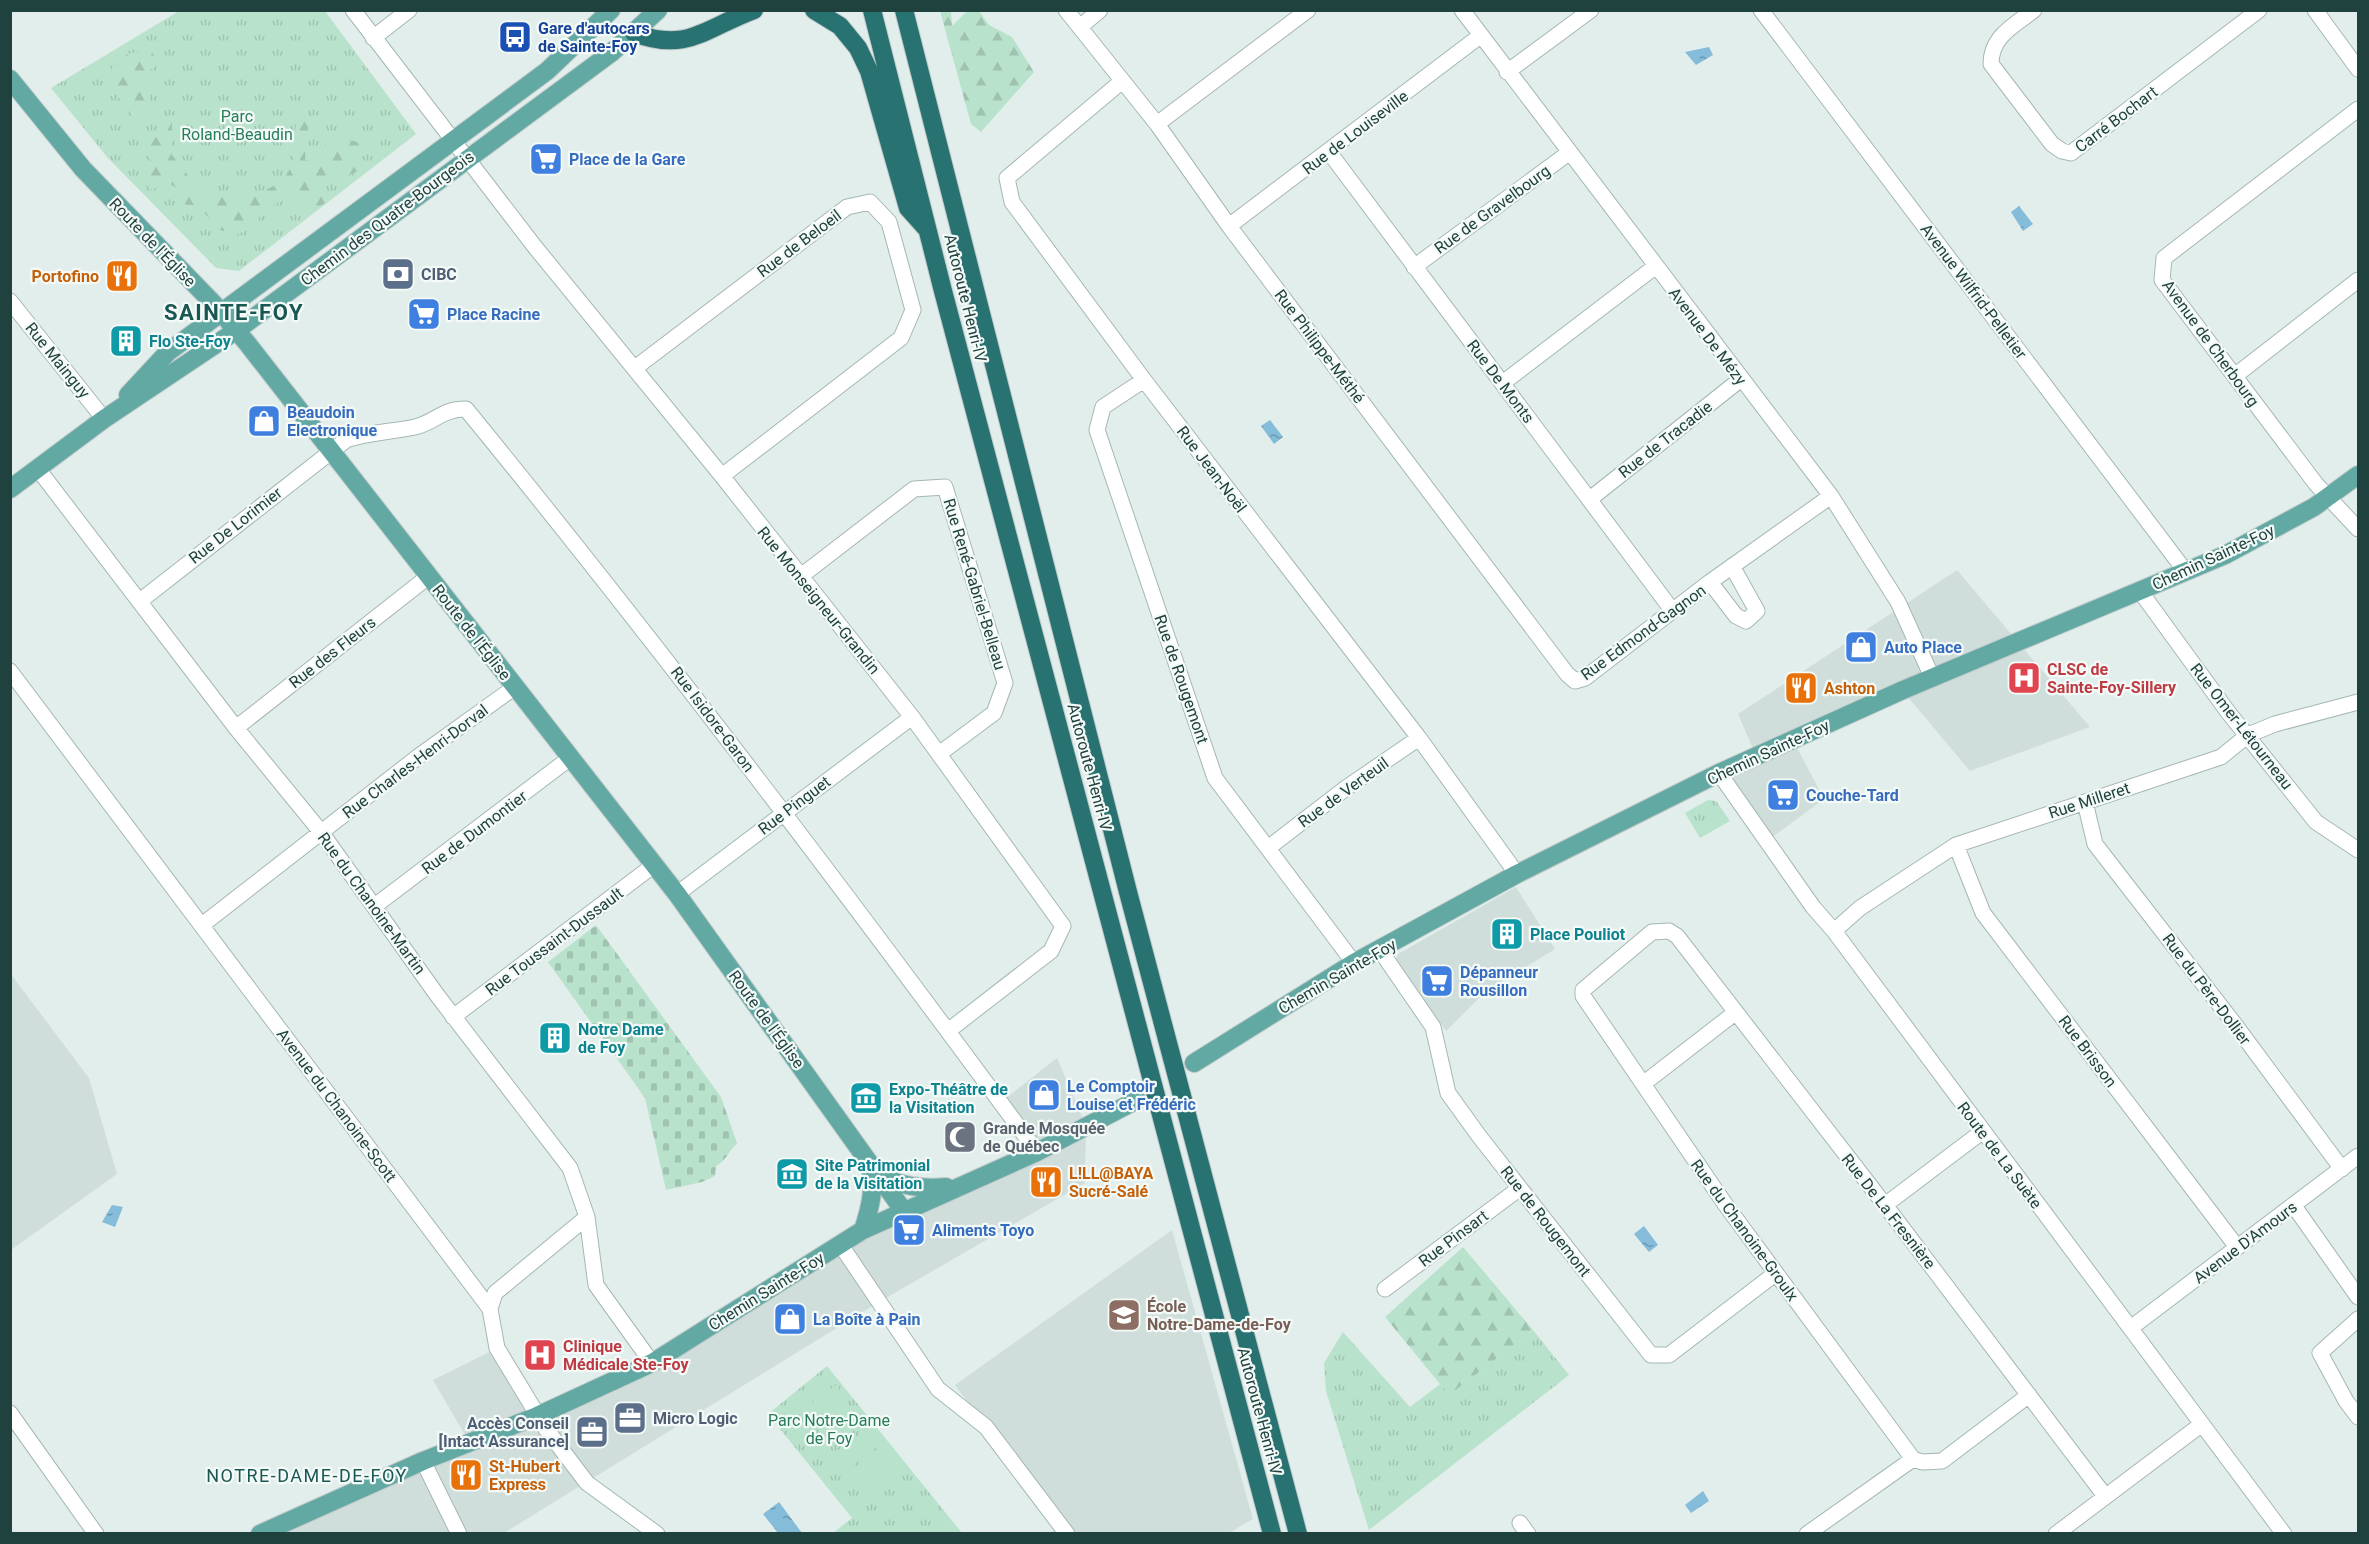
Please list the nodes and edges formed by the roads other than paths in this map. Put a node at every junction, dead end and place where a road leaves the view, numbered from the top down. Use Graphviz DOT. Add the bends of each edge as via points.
graph roads {
  1 [pos="353,10"];
  2 [pos="409,10"];
  3 [pos="611,10"];
  4 [pos="658,10"];
  5 [pos="754,10"];
  6 [pos="814,10"];
  7 [pos="872,10"];
  8 [pos="1066,10"];
  9 [pos="1100,10"];
  10 [pos="1308,10"];
  11 [pos="1462,10"];
  12 [pos="1591,10"];
  13 [pos="1761,10"];
  14 [pos="2034,10"];
  15 [pos="2259,10"];
  16 [pos="2314,10"];
  17 [pos="904,12"];
  18 [pos="1080,27"];
  19 [pos="634,33"];
  20 [pos="1480,36"];
  21 [pos="373,38"];
  22 [pos="2358,69"];
  23 [pos="1507,72"];
  24 [pos="1121,82"];
  25 [pos="13,87"];
  26 [pos="2358,109"];
  27 [pos="1157,124"];
  28 [pos="454,141"];
  29 [pos="1329,152"];
  30 [pos="1570,152"];
  31 [pos="467,157"];
  32 [pos="1229,226"];
  33 [pos="928,230"];
  34 [pos="1656,266"];
  35 [pos="1414,267"];
  36 [pos="2358,280"];
  37 [pos="10,300"];
  38 [pos="221,313"];
  39 [pos="237,330"];
  40 [pos="635,368"];
  41 [pos="2236,375"];
  42 [pos="1741,379"];
  43 [pos="1144,380"];
  44 [pos="1504,382"];
  45 [pos="106,417"];
  46 [pos="332,451"];
  47 [pos="38,469"];
  48 [pos="2358,475"];
  49 [pos="722,476"];
  50 [pos="10,489"];
  51 [pos="1831,496"];
  52 [pos="2329,496"];
  53 [pos="1590,499"];
  54 [pos="2358,529"];
  55 [pos="1732,566"];
  56 [pos="2186,572"];
  57 [pos="429,576"];
  58 [pos="801,576"];
  59 [pos="1710,582"];
  60 [pos="2140,591"];
  61 [pos="140,601"];
  62 [pos="1672,610"];
  63 [pos="10,670"];
  64 [pos="1932,677"];
  65 [pos="1575,681"];
  66 [pos="515,687"];
  67 [pos="2358,702"];
  68 [pos="912,717"];
  69 [pos="236,728"];
  70 [pos="2248,735"];
  71 [pos="1419,738"];
  72 [pos="939,754"];
  73 [pos="570,758"];
  74 [pos="1719,773"];
  75 [pos="2085,802"];
  76 [pos="784,812"];
  77 [pos="321,831"];
  78 [pos="1956,845"];
  79 [pos="1268,848"];
  80 [pos="2358,848"];
  81 [pos="654,866"];
  82 [pos="1517,874"];
  83 [pos="677,894"];
  84 [pos="376,905"];
  85 [pos="202,925"];
  86 [pos="1669,931"];
  87 [pos="1834,931"];
  88 [pos="1380,950"];
  89 [pos="1354,963"];
  90 [pos="1736,1012"];
  91 [pos="453,1017"];
  92 [pos="948,1031"];
  93 [pos="1194,1063"];
  94 [pos="1643,1084"];
  95 [pos="1137,1100"];
  96 [pos="1983,1131"];
  97 [pos="1037,1152"];
  98 [pos="2358,1156"];
  99 [pos="868,1163"];
  100 [pos="2342,1169"];
  101 [pos="955,1187"];
  102 [pos="1521,1188"];
  103 [pos="1885,1205"];
  104 [pos="2294,1206"];
  105 [pos="903,1210"];
  106 [pos="587,1217"];
  107 [pos="863,1230"];
  108 [pos="840,1244"];
  109 [pos="2237,1247"];
  110 [pos="1776,1273"];
  111 [pos="1385,1289"];
  112 [pos="2358,1297"];
  113 [pos="490,1309"];
  114 [pos="2358,1319"];
  115 [pos="2132,1327"];
  116 [pos="652,1363"];
  117 [pos="2030,1395"];
  118 [pos="10,1413"];
  119 [pos="537,1416"];
  120 [pos="2358,1417"];
  121 [pos="2202,1424"];
  122 [pos="1913,1459"];
  123 [pos="423,1461"];
  124 [pos="2105,1496"];
  125 [pos="96,1533"];
  126 [pos="260,1533"];
  127 [pos="459,1533"];
  128 [pos="657,1533"];
  129 [pos="1067,1533"];
  130 [pos="1272,1533"];
  131 [pos="1298,1533"];
  132 [pos="1807,1533"];
  133 [pos="2056,1533"];
  134 [pos="2284,1533"];
  1 -- 21 [label="street, Rue Monseigneur-Grandin"];
  2 -- 21 [label="street"];
  3 -- 28 [label="main road, Chemin des Quatre-Bourgeois" via="547,71"];
  4 -- 19 [label="main road, Chemin des Quatre-Bourgeois"];
  5 -- 19 [label="highway" via="678,41 666,42"];
  6 -- 33 [label="highway" via="840,26 861,53 908,207"];
  7 -- 33 [label="highway, Autoroute Henri-IV"];
  8 -- 18 [label="street, Rue Philippe-Méthé"];
  9 -- 18 [label="street"];
  10 -- 27 [label="street"];
  11 -- 20 [label="street, Avenue De Mézy"];
  12 -- 23 [label="street"];
  13 -- 56 [label="street, Avenue Wilfrid-Pelletier"];
  14 -- 15 [label="street, Carré Bochart" via="1998,38 1991,52 1991,64 2052,144 2071,153"];
  16 -- 22 [label="street"];
  17 -- 131 [label="highway, Autoroute Henri-IV" via="1128,892"];
  18 -- 24 [label="street, Rue Philippe-Méthé"];
  19 -- 31 [label="main road, Chemin des Quatre-Bourgeois"];
  20 -- 23 [label="street, Avenue De Mézy"];
  20 -- 29 [label="street, Rue de Louiseville"];
  21 -- 28 [label="street, Rue Monseigneur-Grandin"];
  23 -- 30 [label="street, Avenue De Mézy"];
  24 -- 27 [label="street, Rue Philippe-Méthé"];
  24 -- 43 [label="street, Rue Jean-Noël" via="1007,178 1012,202"];
  25 -- 38 [label="main road, Route de l'Église" via="83,169"];
  26 -- 41 [label="street, Avenue de Cherbourg" via="2164,258 2162,280"];
  27 -- 32 [label="street, Rue Philippe-Méthé"];
  28 -- 31 [label="street, Rue Monseigneur-Grandin"];
  28 -- 38 [label="main road, Chemin des Quatre-Bourgeois"];
  29 -- 32 [label="street, Rue de Louiseville"];
  29 -- 35 [label="street, Rue De Monts"];
  30 -- 34 [label="street, Avenue De Mézy"];
  30 -- 35 [label="street, Rue de Gravelbourg"];
  31 -- 39 [label="main road, Chemin des Quatre-Bourgeois"];
  31 -- 40 [label="street, Rue Monseigneur-Grandin"];
  32 -- 65 [label="street, Rue Philippe-Méthé"];
  33 -- 130 [label="highway, Autoroute Henri-IV"];
  34 -- 42 [label="street, Avenue De Mézy"];
  34 -- 44 [label="street"];
  35 -- 44 [label="street, Rue De Monts"];
  36 -- 41 [label="street"];
  37 -- 45 [label="street, Rue Mainguy"];
  38 -- 39 [label="main road, Route de l'Église"];
  38 -- 45 [label="main road, Chemin des Quatre-Bourgeois" via="168,352"];
  39 -- 45 [label="main road, Chemin des Quatre-Bourgeois"];
  39 -- 46 [label="main road, Route de l'Église"];
  40 -- 49 [label="street, Rue Monseigneur-Grandin"];
  40 -- 49 [label="street, Rue de Beloeil" via="847,207 870,202 889,222 913,310 901,338"];
  41 -- 52 [label="street, Avenue de Cherbourg"];
  42 -- 51 [label="street, Avenue De Mézy"];
  42 -- 53 [label="street, Rue de Tracadie"];
  43 -- 71 [label="street, Rue Jean-Noël"];
  43 -- 79 [label="street, Rue de Rougemont" via="1103,407 1097,430 1215,778"];
  44 -- 53 [label="street, Rue De Monts"];
  45 -- 47 [label="main road, Chemin des Quatre-Bourgeois"];
  46 -- 57 [label="main road, Route de l'Église"];
  46 -- 61 [label="street, Rue De Lorimier"];
  46 -- 76 [label="street, Rue Isidore-Garon" via="346,440 418,427 450,409 466,409 600,573"];
  47 -- 50 [label="main road, Chemin des Quatre-Bourgeois"];
  47 -- 61 [label="street, Rue du Chanoine-Martin"];
  48 -- 52 [label="main road, Chemin Sainte-Foy"];
  49 -- 58 [label="street, Rue Monseigneur-Grandin"];
  51 -- 55 [label="street, Rue Edmond-Gagnon"];
  51 -- 64 [label="street, Avenue De Mézy" via="1898,602"];
  52 -- 54 [label="street, Avenue de Cherbourg"];
  52 -- 56 [label="main road, Chemin Sainte-Foy" via="2256,539"];
  53 -- 62 [label="street, Rue De Monts"];
  55 -- 59 [label="street, Rue Edmond-Gagnon"];
  55 -- 59 [label="street, Rue Edmond-Gagnon" via="1756,611 1746,621 1736,616"];
  56 -- 60 [label="main road, Chemin Sainte-Foy"];
  57 -- 66 [label="main road, Route de l'Église"];
  57 -- 69 [label="street, Rue des Fleurs"];
  58 -- 68 [label="street, Rue Monseigneur-Grandin"];
  58 -- 72 [label="street, Rue René-Gabriel-Belleau" via="914,489 945,487 1005,683 994,713"];
  59 -- 62 [label="street, Rue Edmond-Gagnon"];
  60 -- 64 [label="main road, Chemin Sainte-Foy"];
  60 -- 70 [label="street, Rue Omer-Létourneau"];
  61 -- 69 [label="street, Rue du Chanoine-Martin"];
  62 -- 65 [label="street, Rue Edmond-Gagnon" via="1585,678"];
  63 -- 85 [label="street, Avenue du Chanoine-Scott"];
  64 -- 74 [label="main road, Chemin Sainte-Foy"];
  66 -- 73 [label="main road, Route de l'Église"];
  66 -- 77 [label="street, Rue Charles-Henri-Dorval"];
  67 -- 70 [label="street, Rue Milleret"];
  68 -- 72 [label="street, Rue Monseigneur-Grandin"];
  68 -- 76 [label="street, Rue Pinguet"];
  69 -- 77 [label="street, Rue du Chanoine-Martin"];
  70 -- 75 [label="street, Rue Milleret" via="2221,757"];
  70 -- 80 [label="street, Rue Omer-Létourneau" via="2316,822"];
  71 -- 79 [label="street, Rue de Verteuil"];
  71 -- 82 [label="street, Rue Jean-Noël"];
  72 -- 92 [label="street, Rue Monseigneur-Grandin" via="1063,926 1051,951"];
  73 -- 81 [label="main road, Route de l'Église"];
  73 -- 84 [label="street, Rue de Dumontier"];
  74 -- 82 [label="main road, Chemin Sainte-Foy"];
  74 -- 87 [label="street, Route de La Suète"];
  75 -- 78 [label="street, Rue Milleret"];
  75 -- 100 [label="street, Rue du Père-Dollier" via="2095,844"];
  76 -- 83 [label="street, Rue Pinguet"];
  76 -- 92 [label="street, Rue Isidore-Garon"];
  77 -- 84 [label="street, Rue du Chanoine-Martin"];
  77 -- 85 [label="street, Rue Charles-Henri-Dorval"];
  78 -- 87 [label="street, Rue Milleret" via="1860,908"];
  78 -- 109 [label="street, Rue Brisson" via="1983,913"];
  79 -- 89 [label="street, Rue de Rougemont"];
  81 -- 83 [label="main road, Route de l'Église"];
  81 -- 91 [label="street, Rue Toussaint-Dussault"];
  82 -- 88 [label="main road, Chemin Sainte-Foy"];
  83 -- 99 [label="main road, Route de l'Église"];
  84 -- 91 [label="street, Rue du Chanoine-Martin"];
  85 -- 113 [label="street, Avenue du Chanoine-Scott"];
  86 -- 90 [label="street, Rue De La Fresnière"];
  86 -- 94 [label="street, Rue du Chanoine-Groulx" via="1652,932 1583,990 1583,996"];
  87 -- 96 [label="street, Route de La Suète"];
  88 -- 89 [label="main road, Chemin Sainte-Foy"];
  88 -- 102 [label="street, Rue de Rougemont" via="1433,1027 1448,1093"];
  89 -- 93 [label="main road, Chemin Sainte-Foy"];
  90 -- 94 [label="street"];
  90 -- 103 [label="street, Rue De La Fresnière"];
  91 -- 106 [label="street, Rue du Chanoine-Martin" via="570,1168"];
  92 -- 97 [label="street, Rue Isidore-Garon"];
  94 -- 110 [label="street, Rue du Chanoine-Groulx"];
  95 -- 97 [label="main road, Chemin Sainte-Foy"];
  96 -- 103 [label="street"];
  96 -- 115 [label="street, Route de La Suète"];
  97 -- 101 [label="main road, Chemin Sainte-Foy"];
  98 -- 100 [label="street, Avenue D'Amours"];
  99 -- 101 [label="main road" via="887,1179 926,1189"];
  99 -- 105 [label="main road, Route de l'Église"];
  99 -- 107 [label="main road" via="872,1176 870,1208"];
  100 -- 104 [label="street, Avenue D'Amours"];
  101 -- 105 [label="main road, Chemin Sainte-Foy"];
  102 -- 110 [label="street, Rue de Rougemont" via="1651,1355 1669,1355"];
  102 -- 111 [label="street, Rue Pinsart"];
  103 -- 117 [label="street, Rue De La Fresnière"];
  104 -- 109 [label="street, Avenue D'Amours"];
  104 -- 112 [label="street"];
  105 -- 107 [label="main road, Chemin Sainte-Foy"];
  106 -- 113 [label="street" via="495,1293"];
  106 -- 116 [label="street, Rue du Chanoine-Martin" via="596,1286"];
  107 -- 108 [label="main road, Chemin Sainte-Foy"];
  108 -- 116 [label="main road, Chemin Sainte-Foy"];
  108 -- 129 [label="street" via="938,1389 986,1427"];
  109 -- 115 [label="street, Avenue D'Amours"];
  110 -- 122 [label="street, Rue du Chanoine-Groulx"];
  113 -- 119 [label="street, Avenue du Chanoine-Scott" via="497,1348"];
  114 -- 120 [label="street" via="2320,1353"];
  115 -- 121 [label="street, Route de La Suète"];
  116 -- 119 [label="main road, Chemin Sainte-Foy"];
  117 -- 122 [label="street" via="1942,1461"];
  117 -- 124 [label="street, Rue De La Fresnière"];
  118 -- 125 [label="street"];
  119 -- 123 [label="main road, Chemin Sainte-Foy"];
  119 -- 128 [label="street, Avenue du Chanoine-Scott" via="587,1483"];
  121 -- 124 [label="street"];
  121 -- 134 [label="street, Route de La Suète"];
  122 -- 132 [label="street"];
  123 -- 126 [label="main road, Chemin Sainte-Foy"];
  123 -- 127 [label="street"];
  124 -- 133 [label="street"];
}
